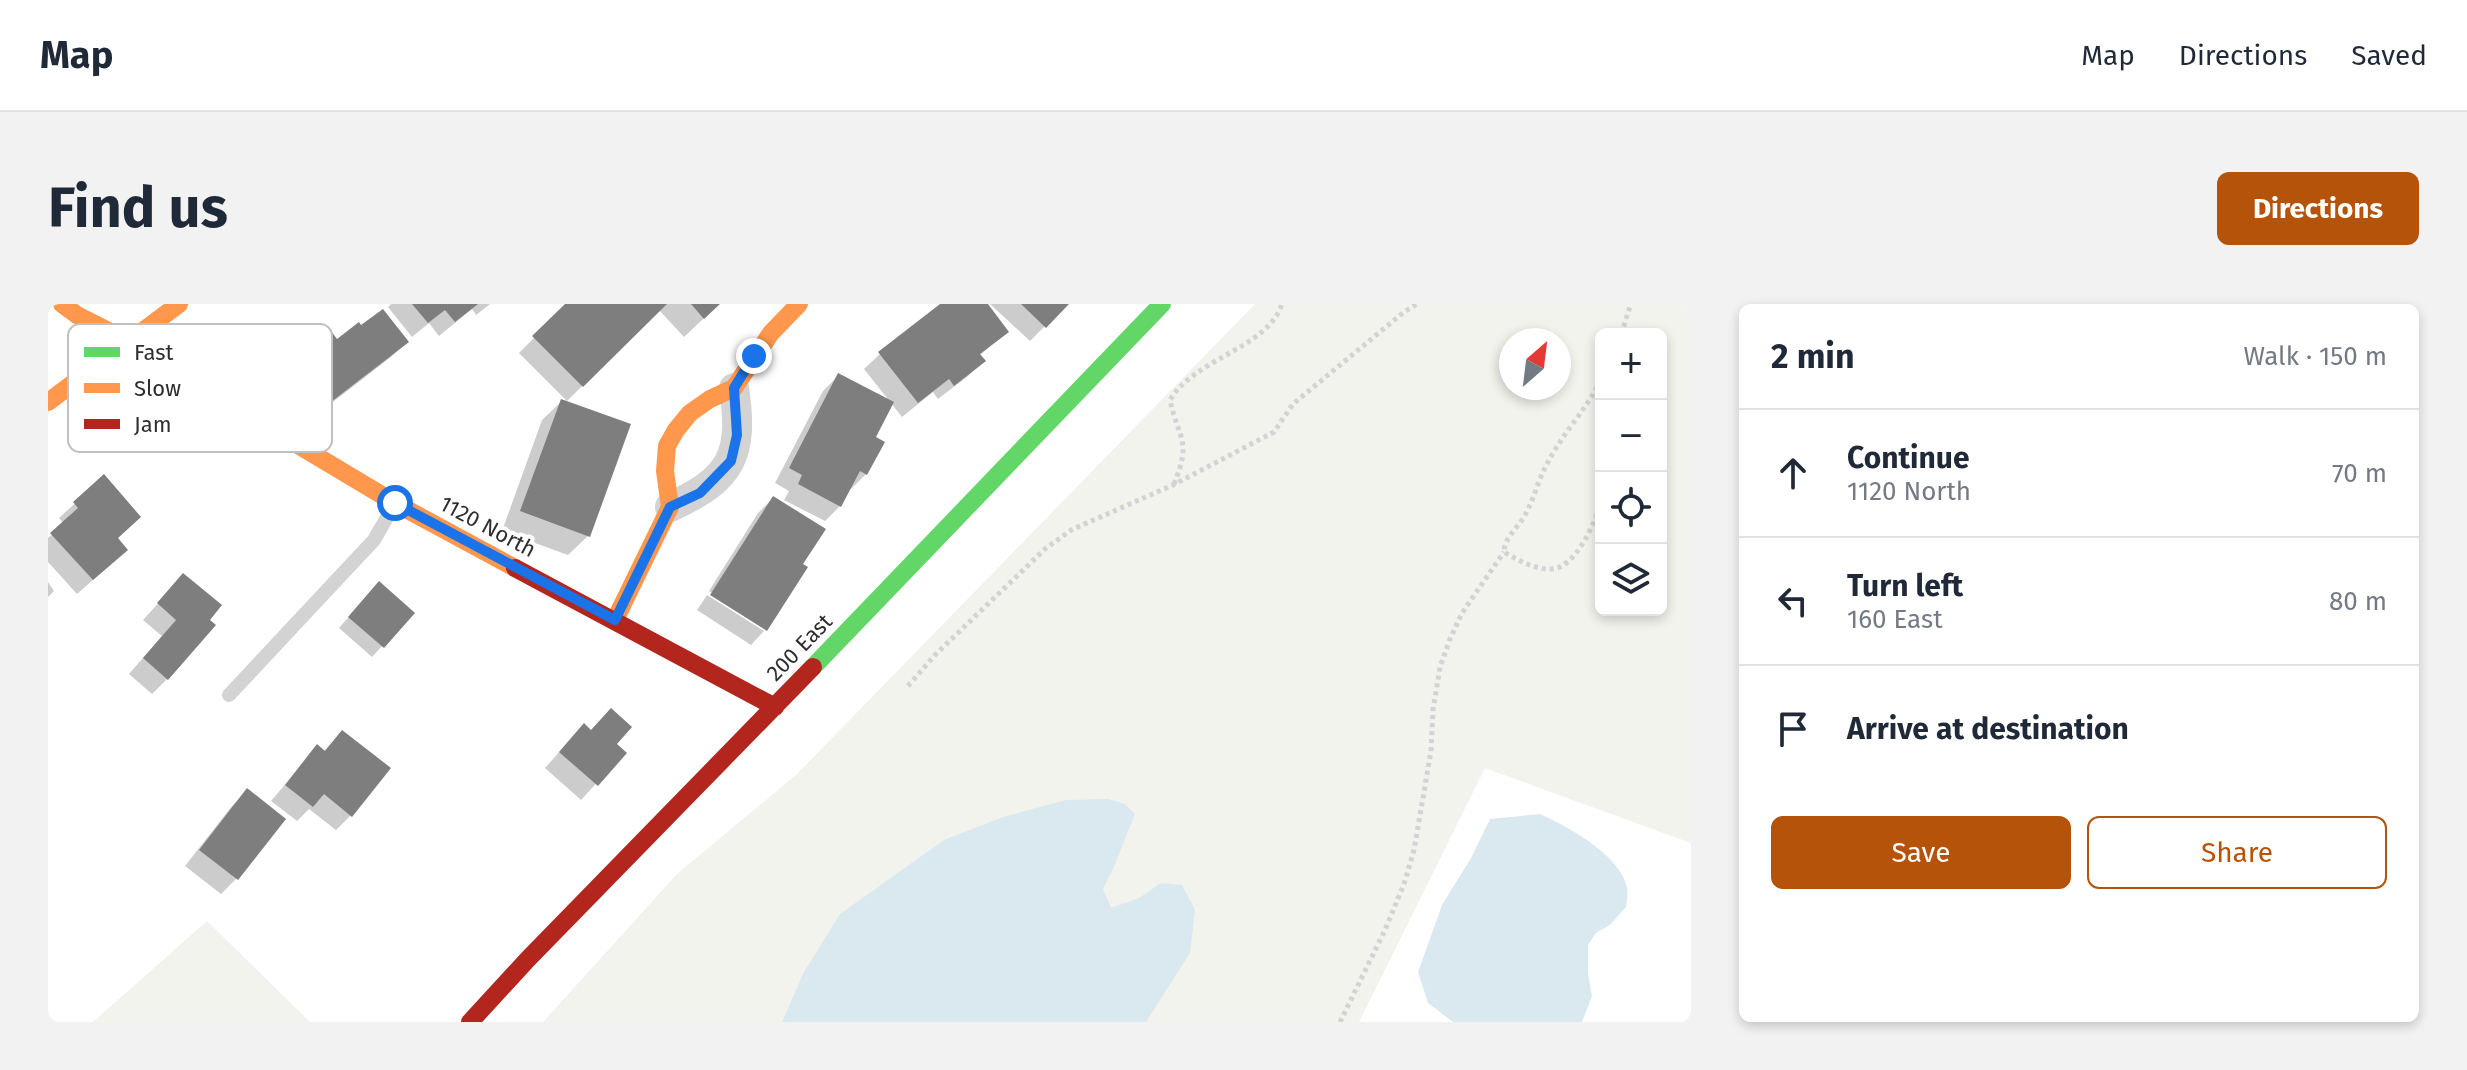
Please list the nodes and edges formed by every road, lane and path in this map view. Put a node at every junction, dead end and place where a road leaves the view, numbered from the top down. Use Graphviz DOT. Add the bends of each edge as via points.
graph roads {
  1 [pos="62,304"];
  2 [pos="179,304"];
  3 [pos="799,304"];
  4 [pos="1162,304"];
  5 [pos="1282,304"];
  6 [pos="1402,304"];
  7 [pos="1417,304"];
  8 [pos="1631,304"];
  9 [pos="1404,312"];
  10 [pos="95,324"];
  11 [pos="152,324"];
  12 [pos="1623,328"];
  13 [pos="68,387"];
  14 [pos="734,388"];
  15 [pos="1595,389"];
  16 [pos="48,402"];
  17 [pos="310,452"];
  18 [pos="1173,485"];
  19 [pos="395,503"];
  20 [pos="670,507"];
  21 [pos="1595,518"];
  22 [pos="1504,552"];
  23 [pos="615,620"];
  24 [pos="908,686"];
  25 [pos="229,695"];
  26 [pos="775,707"];
  27 [pos="470,1022"];
  28 [pos="1340,1022"];
  1 -- 10 [label="street, 1120 North"];
  2 -- 11 [label="street"];
  3 -- 14 [label="street" via="771,333"];
  4 -- 26 [label="street, 200 East"];
  5 -- 18 [label="path" via="1263,331 1179,385 1170,400 1184,456"];
  6 -- 9 [label="path"];
  7 -- 9 [label="path"];
  8 -- 12 [label="path"];
  9 -- 18 [label="path" via="1293,404 1274,432"];
  13 -- 16 [label="street"];
  14 -- 20 [label="street" via="737,435 731,461 700,493"];
  14 -- 20 [label="street" via="690,413 667,446"];
  15 -- 22 [label="path" via="1545,466"];
  17 -- 19 [label="street, 1120 North"];
  18 -- 24 [label="path" via="1071,530 1045,549"];
  19 -- 23 [label="street, 1120 North"];
  19 -- 25 [label="lane" via="374,540"];
  20 -- 23 [label="street"];
  21 -- 22 [label="path" via="1581,547 1553,569 1530,566"];
  22 -- 28 [label="path" via="1462,613 1440,667 1414,850 1385,930"];
  23 -- 26 [label="street, 1120 North"];
  26 -- 27 [label="street, 200 East"];
}
